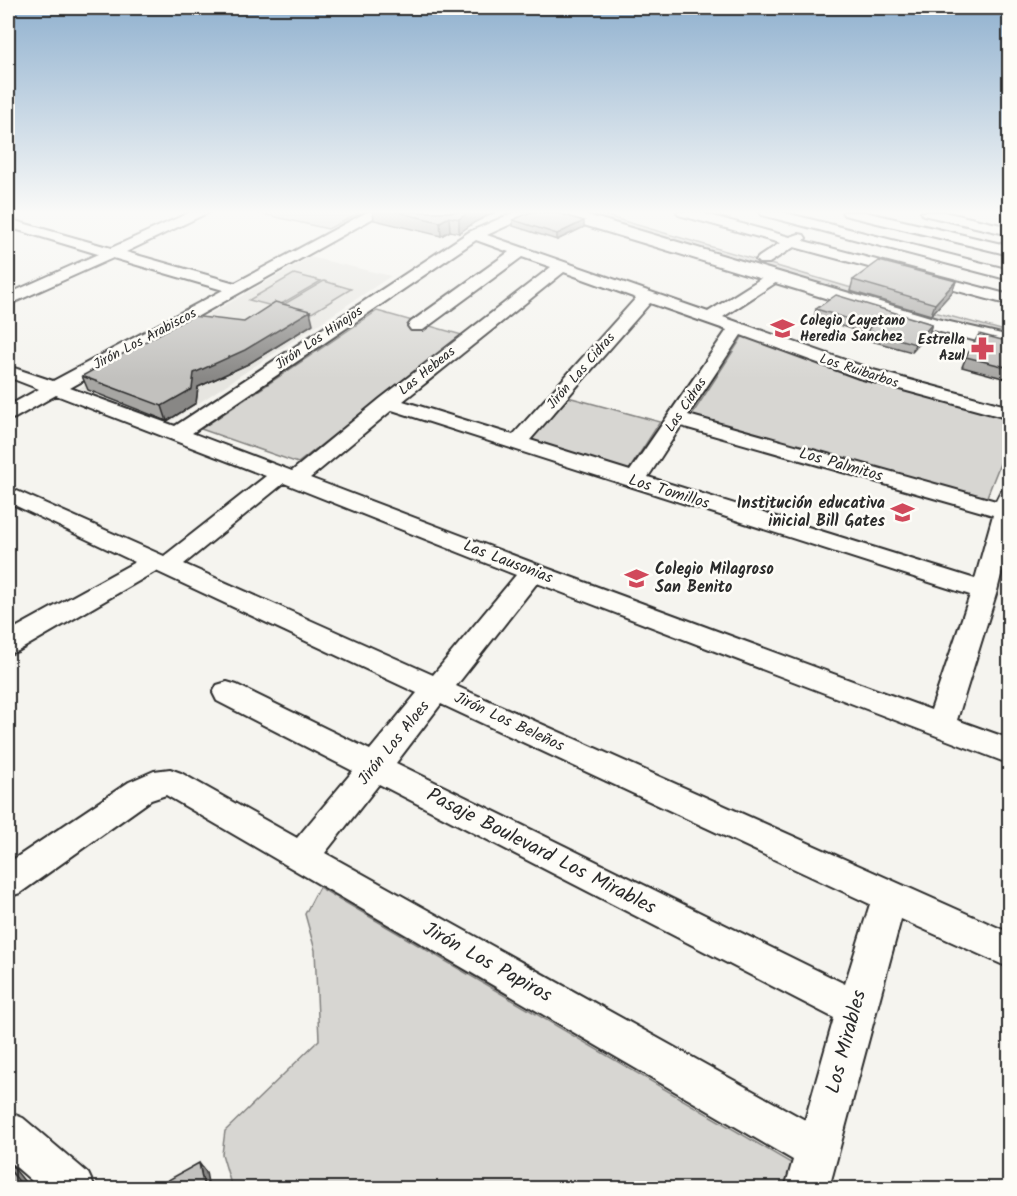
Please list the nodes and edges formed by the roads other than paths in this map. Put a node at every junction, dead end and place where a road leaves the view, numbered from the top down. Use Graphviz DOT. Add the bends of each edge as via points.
graph roads {
  1 [pos="78,268"];
  2 [pos="162,268"];
  3 [pos="276,268"];
  4 [pos="425,268"];
  5 [pos="497,268"];
  6 [pos="560,268"];
  7 [pos="563,268"];
  8 [pos="744,268"];
  9 [pos="791,268"];
  10 [pos="886,268"];
  11 [pos="982,268"];
  12 [pos="1010,275"];
  13 [pos="774,277"];
  14 [pos="237,289"];
  15 [pos="646,297"];
  16 [pos="8,300"];
  17 [pos="1010,300"];
  18 [pos="709,319"];
  19 [pos="417,326"];
  20 [pos="737,328"];
  21 [pos="1010,330"];
  22 [pos="1010,344"];
  23 [pos="8,371"];
  24 [pos="54,388"];
  25 [pos="388,402"];
  26 [pos="1010,413"];
  27 [pos="8,414"];
  28 [pos="677,418"];
  29 [pos="177,434"];
  30 [pos="516,444"];
  31 [pos="289,477"];
  32 [pos="634,481"];
  33 [pos="8,494"];
  34 [pos="1007,504"];
  35 [pos="161,564"];
  36 [pos="532,572"];
  37 [pos="984,591"];
  38 [pos="8,644"];
  39 [pos="438,689"];
  40 [pos="227,693"];
  41 [pos="941,725"];
  42 [pos="1010,752"];
  43 [pos="373,767"];
  44 [pos="301,858"];
  45 [pos="8,882"];
  46 [pos="890,896"];
  47 [pos="1010,951"];
  48 [pos="855,1009"];
  49 [pos="8,1133"];
  50 [pos="818,1150"];
  51 [pos="73,1188"];
  52 [pos="807,1188"];
  1 -- 16 [label="street"];
  2 -- 14 [label="street"];
  3 -- 14 [label="street, Jirón Los Arabiscos"];
  4 -- 29 [label="street, Jirón Los Hinojos"];
  5 -- 19 [label="street"];
  6 -- 25 [label="street, Las Hebeas"];
  7 -- 15 [label="street, Los Ruibarbos"];
  8 -- 13 [label="main road"];
  9 -- 21 [label="main road"];
  10 -- 17 [label="street"];
  11 -- 12 [label="street"];
  13 -- 18 [label="street"];
  13 -- 22 [label="main road"];
  14 -- 24 [label="street, Jirón Los Arabiscos"];
  15 -- 18 [label="street, Los Ruibarbos"];
  15 -- 30 [label="street, Jirón Las Cidras"];
  18 -- 20 [label="street, Los Ruibarbos"];
  20 -- 26 [label="street, Los Ruibarbos" via="903,385"];
  20 -- 28 [label="street, Las Cidras"];
  23 -- 24 [label="street, Las Lausonias"];
  24 -- 27 [label="street, Jirón Los Arabiscos"];
  24 -- 29 [label="street, Las Lausonias"];
  25 -- 30 [label="street, Los Tomillos"];
  25 -- 31 [label="street, Las Hebeas"];
  28 -- 32 [label="street, Las Cidras"];
  28 -- 34 [label="street, Los Palmitos"];
  29 -- 31 [label="street, Las Lausonias"];
  30 -- 32 [label="street, Los Tomillos"];
  31 -- 35 [label="street, Las Hebeas"];
  31 -- 36 [label="street, Las Lausonias"];
  32 -- 37 [label="street, Los Tomillos"];
  33 -- 35 [label="street, Jirón Los Beleños"];
  34 -- 37 [label="street"];
  35 -- 38 [label="street"];
  35 -- 39 [label="street, Jirón Los Beleños"];
  36 -- 39 [label="street, Jirón Los Aloes"];
  36 -- 41 [label="street, Las Lausonias"];
  37 -- 41 [label="street"];
  39 -- 43 [label="street, Jirón Los Aloes"];
  39 -- 46 [label="street, Jirón Los Beleños"];
  40 -- 43 [label="street, Pasaje Boulevard Los Mirables"];
  41 -- 42 [label="street, Las Lausonias"];
  43 -- 44 [label="street, Jirón Los Aloes"];
  43 -- 48 [label="street, Pasaje Boulevard Los Mirables"];
  44 -- 45 [label="street, Jirón Los Papiros" via="170,782 154,784"];
  44 -- 50 [label="street, Jirón Los Papiros"];
  46 -- 47 [label="street, Jirón Los Beleños"];
  46 -- 48 [label="street, Los Mirables"];
  48 -- 50 [label="street, Los Mirables"];
  49 -- 51 [label="street"];
  50 -- 52 [label="street, Los Mirables"];
}
